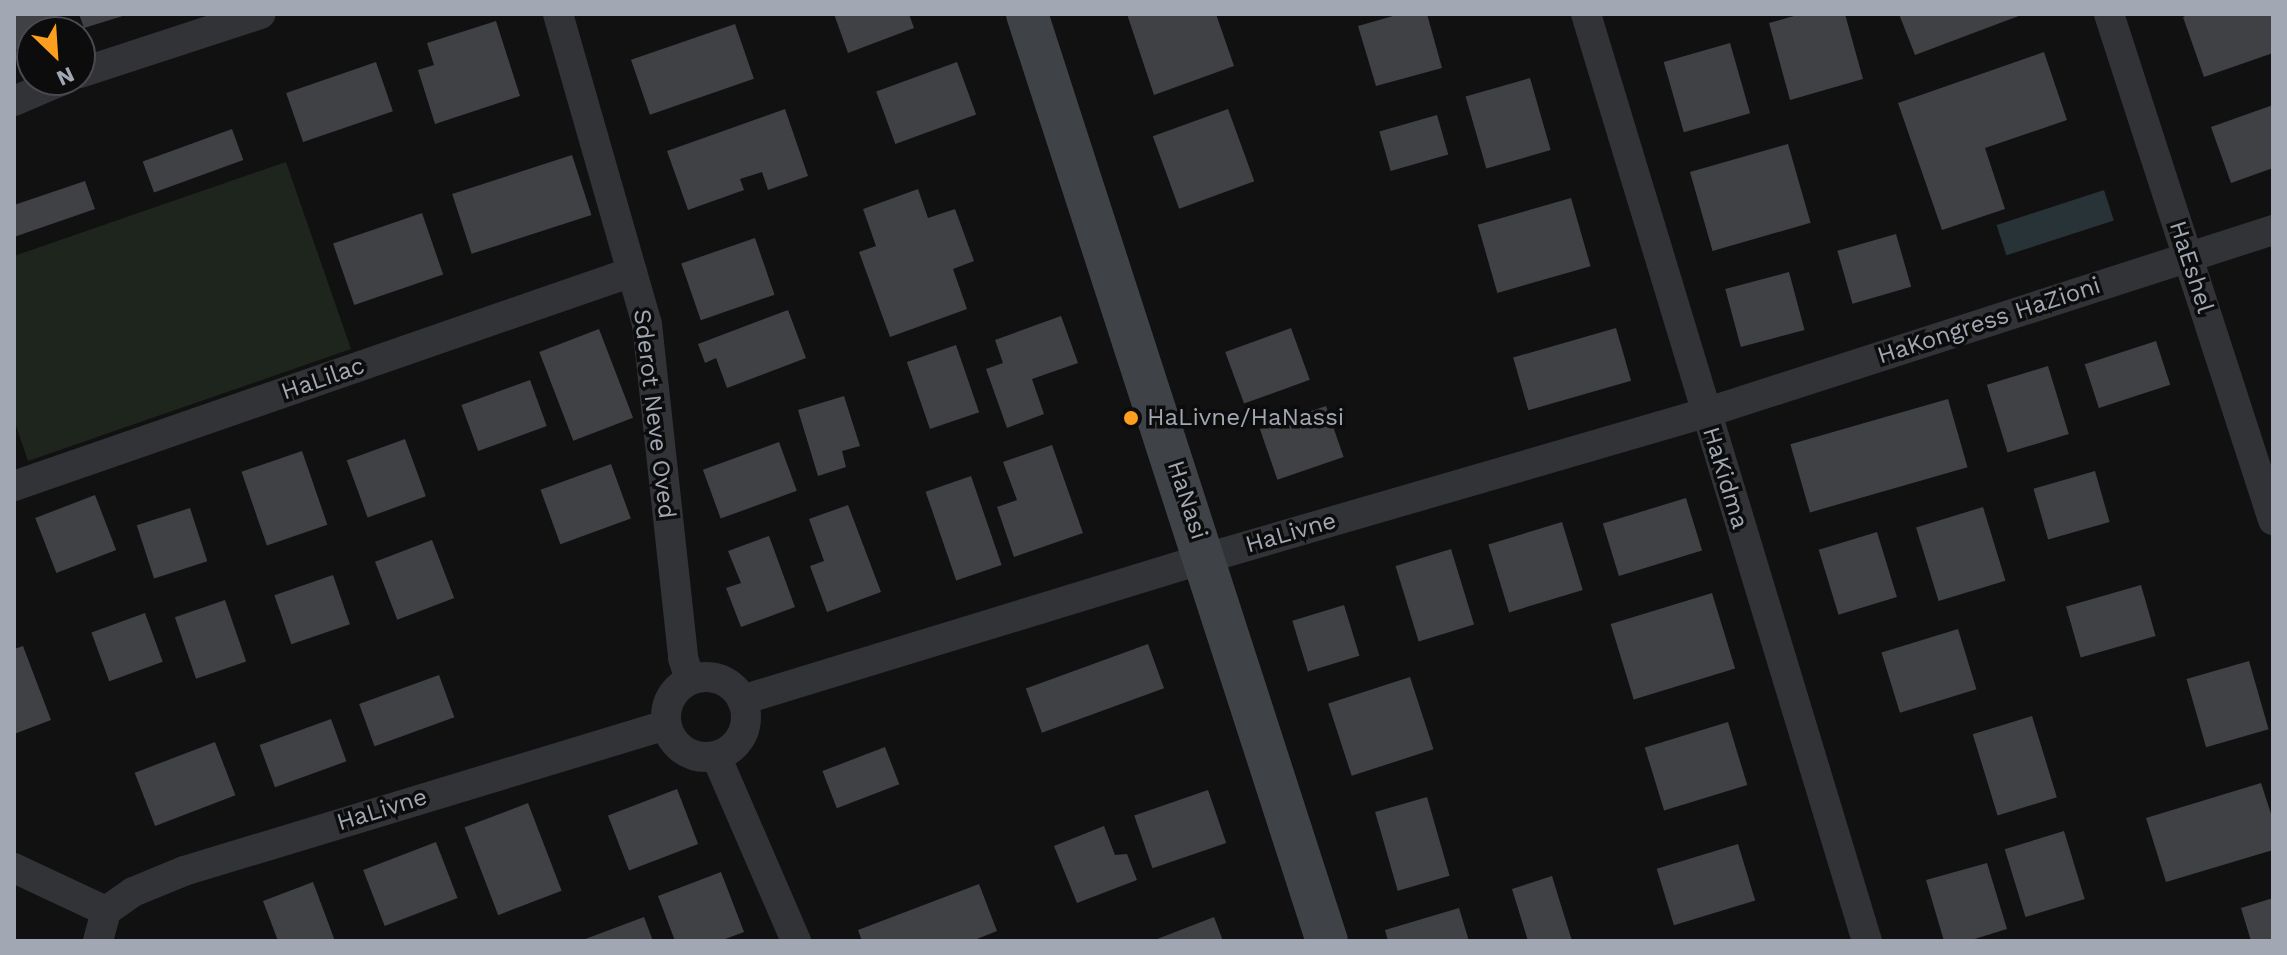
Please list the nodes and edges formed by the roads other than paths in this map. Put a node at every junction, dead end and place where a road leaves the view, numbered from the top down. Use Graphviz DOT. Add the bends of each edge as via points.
graph roads {
  1 [pos="261,14"];
  2 [pos="558,14"];
  3 [pos="1027,14"];
  4 [pos="1586,14"];
  5 [pos="2109,14"];
  6 [pos="96,68"];
  7 [pos="2273,230"];
  8 [pos="2187,257"];
  9 [pos="632,272"];
  10 [pos="1705,413"];
  11 [pos="14,486"];
  12 [pos="2273,520"];
  13 [pos="1206,558"];
  14 [pos="690,680"];
  15 [pos="742,700"];
  16 [pos="666,725"];
  17 [pos="716,756"];
  18 [pos="14,868"];
  19 [pos="106,911"];
  20 [pos="98,941"];
  21 [pos="796,941"];
  22 [pos="1327,941"];
  23 [pos="1867,941"];
  1 -- 6 [label="street"];
  2 -- 9 [label="street, Sderot Neve Oved"];
  3 -- 13 [label="street, HaNasi"];
  4 -- 10 [label="street, HaKidma"];
  5 -- 8 [label="street, HaEshel"];
  7 -- 8 [label="street, HaKongress HaZioni"];
  8 -- 10 [label="street, HaKongress HaZioni"];
  8 -- 12 [label="street, HaEshel"];
  9 -- 11 [label="street, HaLilac"];
  9 -- 14 [label="street, Sderot Neve Oved" via="647,324 683,658"];
  10 -- 13 [label="street, HaLivne"];
  10 -- 23 [label="street, HaKidma"];
  13 -- 15 [label="street, HaLivne"];
  13 -- 22 [label="street, HaNasi"];
  14 -- 15 [label="street" via="724,681"];
  14 -- 16 [label="street" via="670,699"];
  15 -- 17 [label="street" via="742,733"];
  16 -- 17 [label="street" via="679,748"];
  16 -- 19 [label="street, HaLivne" via="184,871 133,892"];
  17 -- 21 [label="street"];
  18 -- 19 [label="street"];
  19 -- 20 [label="street"];
}
